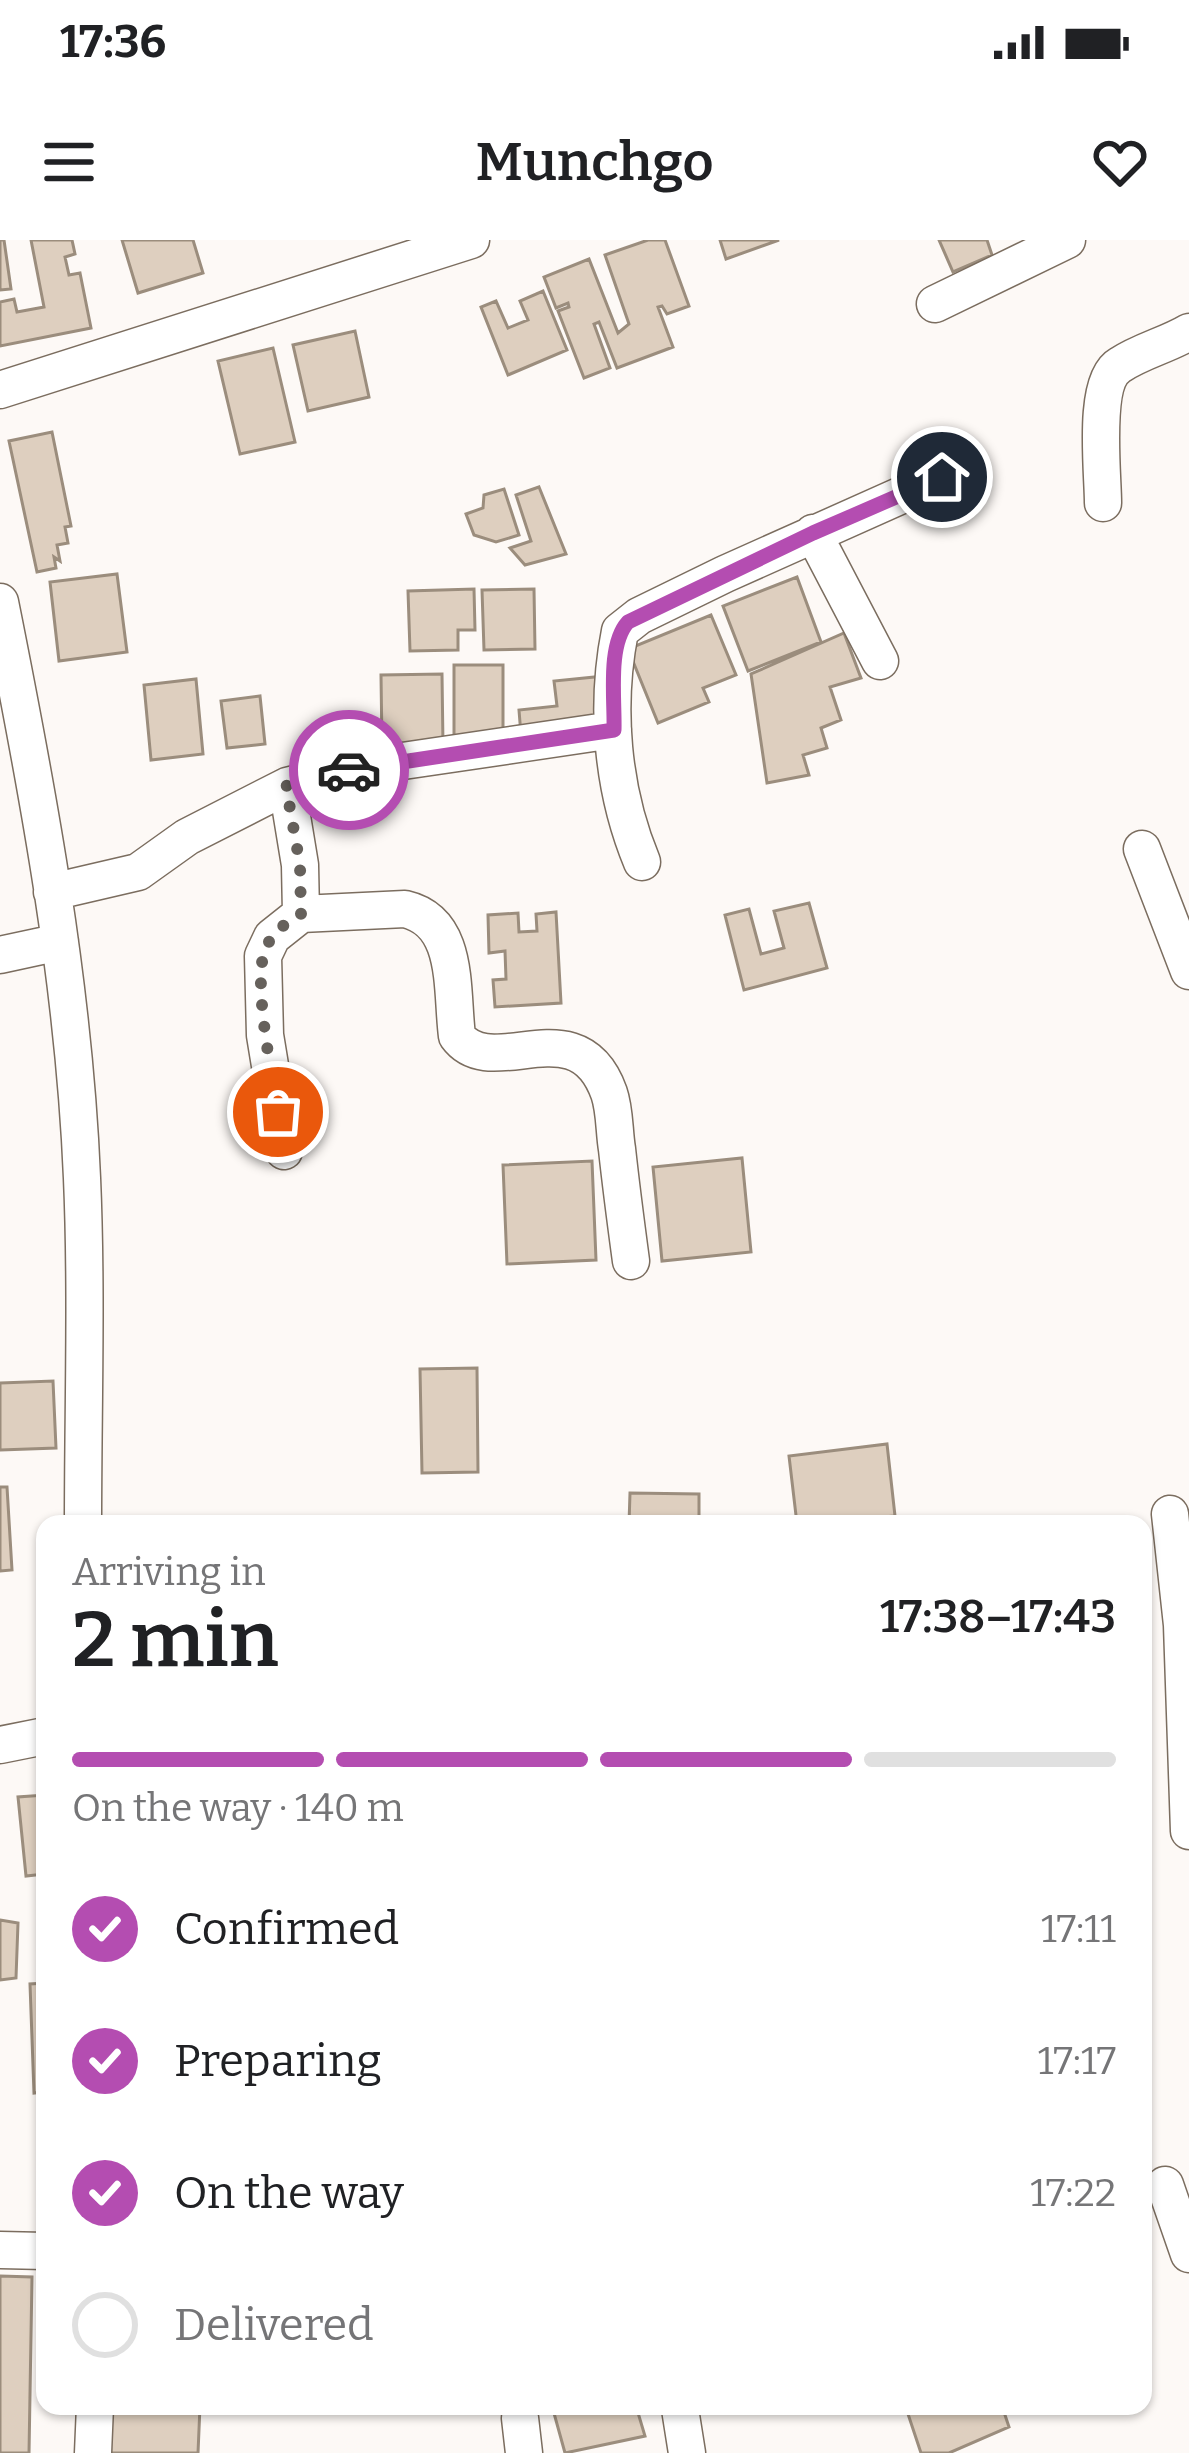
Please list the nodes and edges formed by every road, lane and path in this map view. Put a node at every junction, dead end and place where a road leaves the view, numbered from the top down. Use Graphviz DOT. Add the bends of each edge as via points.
graph roads {
  1 [pos="471,240"];
  2 [pos="1067,240"];
  3 [pos="935,304"];
  4 [pos="1189,332"];
  5 [pos="0,390"];
  6 [pos="942,477"];
  7 [pos="1103,503"];
  8 [pos="813,533"];
  9 [pos="0,602"];
  10 [pos="880,661"];
  11 [pos="614,730"];
  12 [pos="286,786"];
  13 [pos="1142,850"];
  14 [pos="642,862"];
  15 [pos="52,892"];
  16 [pos="301,914"];
  17 [pos="60,942"];
  18 [pos="0,955"];
  19 [pos="1189,971"];
  20 [pos="284,1151"];
  21 [pos="631,1261"];
  22 [pos="83,1515"];
  23 [pos="1166,1515"];
  24 [pos="36,1738"];
  25 [pos="0,1745"];
  26 [pos="1189,1831"];
  27 [pos="1165,2185"];
  28 [pos="0,2250"];
  29 [pos="36,2251"];
  30 [pos="1189,2254"];
  31 [pos="95,2415"];
  32 [pos="681,2415"];
  33 [pos="93,2453"];
  34 [pos="687,2453"];
  1 -- 5 [label="street"];
  2 -- 3 [label="street"];
  4 -- 7 [label="street" via="1114,367 1102,419"];
  6 -- 8 [label="street"];
  8 -- 10 [label="street"];
  8 -- 11 [label="street" via="628,622 617,646"];
  9 -- 15 [label="street"];
  11 -- 12 [label="street"];
  11 -- 14 [label="street" via="627,826"];
  12 -- 15 [label="street" via="138,872"];
  12 -- 16 [label="street"];
  13 -- 19 [label="street"];
  15 -- 17 [label="street"];
  16 -- 20 [label="street" via="263,956 265,1035"];
  16 -- 21 [label="street" via="422,913 445,936 461,1043 487,1052 556,1046 587,1059 610,1095"];
  17 -- 18 [label="street"];
  17 -- 22 [label="street" via="82,1177"];
  23 -- 26 [label="street" via="1182,1625"];
  24 -- 25 [label="street"];
  27 -- 30 [label="street"];
  28 -- 29 [label="street"];
  31 -- 33 [label="street"];
  32 -- 34 [label="street"];
}
